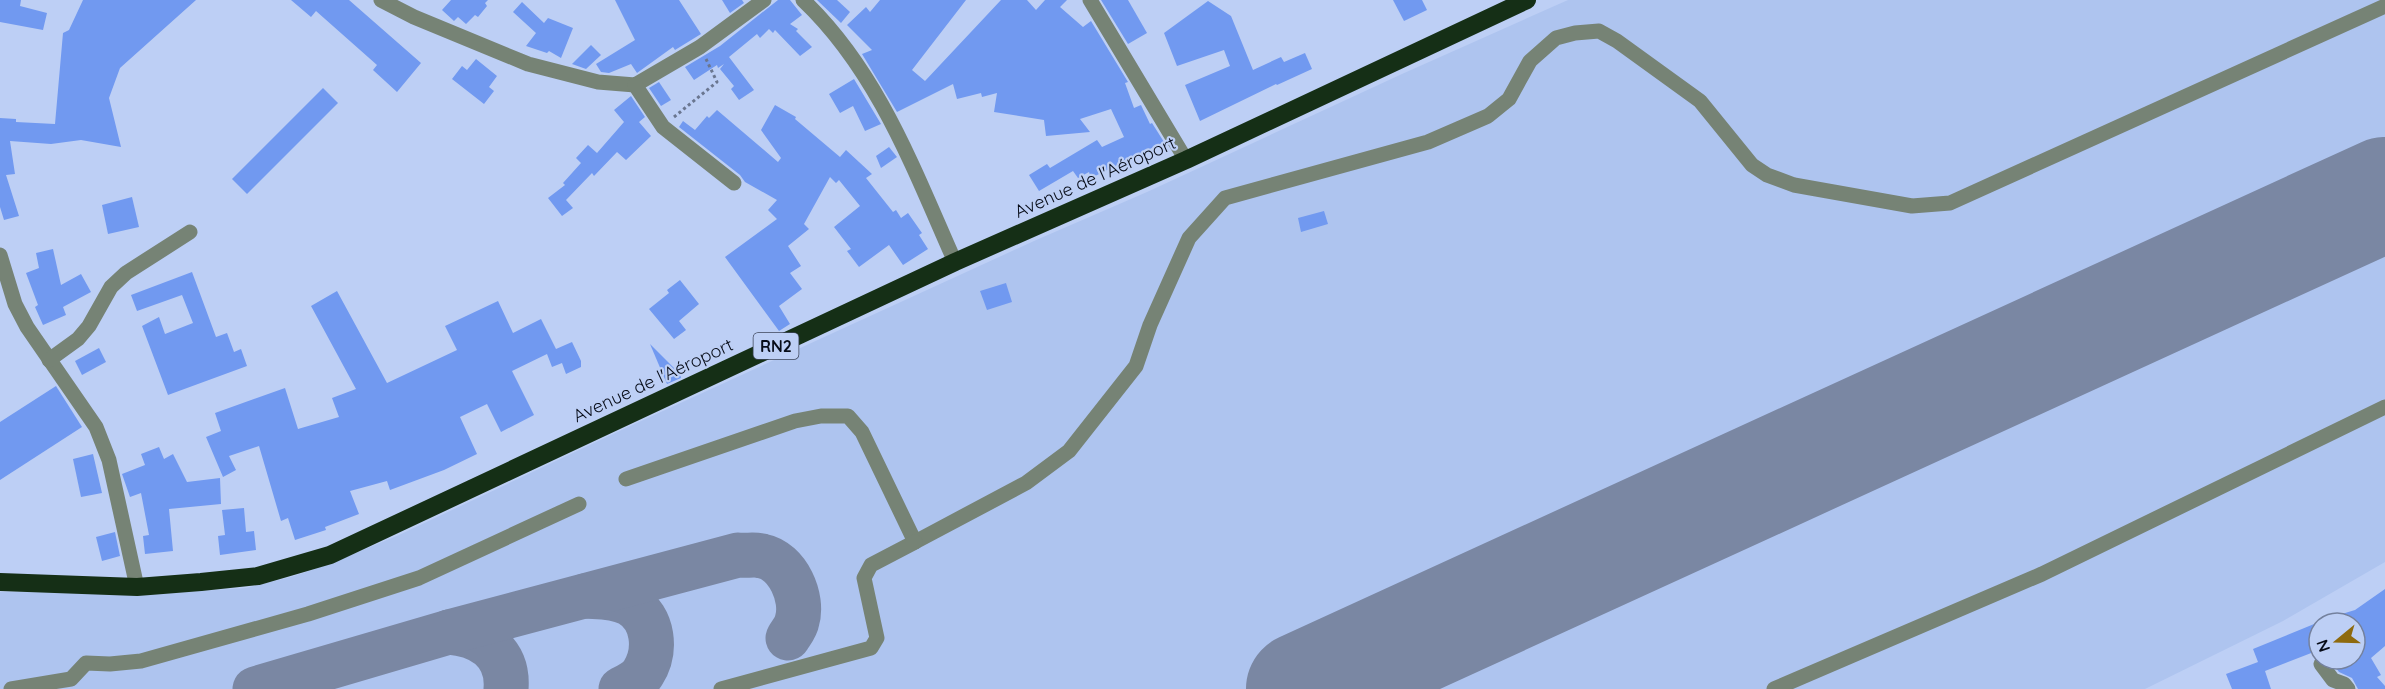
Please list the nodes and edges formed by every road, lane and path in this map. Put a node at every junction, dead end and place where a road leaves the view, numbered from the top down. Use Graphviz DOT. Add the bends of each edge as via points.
graph roads {
  1 [pos="381,0"];
  2 [pos="764,0"];
  3 [pos="803,0"];
  4 [pos="1527,0"];
  5 [pos="1093,1"];
  6 [pos="2385,6"];
  7 [pos="700,47"];
  8 [pos="635,85"];
  9 [pos="663,127"];
  10 [pos="1186,160"];
  11 [pos="734,183"];
  12 [pos="190,232"];
  13 [pos="0,255"];
  14 [pos="955,262"];
  15 [pos="49,360"];
  16 [pos="2385,407"];
  17 [pos="626,479"];
  18 [pos="579,504"];
  19 [pos="915,542"];
  20 [pos="0,582"];
  21 [pos="137,587"];
  22 [pos="2326,671"];
  23 [pos="11,689"];
  24 [pos="721,689"];
  25 [pos="1774,689"];
  26 [pos="2348,689"];
  1 -- 8 [label="street" via="528,64 598,82"];
  2 -- 7 [label="street"];
  3 -- 14 [label="street" via="826,23 876,92"];
  4 -- 10 [label="highway, Avenue de l'Aéroport / RN2"];
  5 -- 10 [label="street"];
  6 -- 19 [label="street" via="1950,203 1912,206 1794,185 1767,175 1752,165 1700,101 1617,41 1599,32 1556,38 1530,61 1509,99 1488,116 1428,142 1225,198 1189,238 1136,366 1069,451 1026,483"];
  7 -- 8 [label="street"];
  7 -- 9 [label="path" via="717,82"];
  8 -- 9 [label="street"];
  9 -- 11 [label="street"];
  10 -- 14 [label="highway, Avenue de l'Aéroport / RN2"];
  12 -- 15 [label="street" via="126,273 111,287 78,339"];
  13 -- 15 [label="street" via="15,304"];
  14 -- 21 [label="highway, Avenue de l'Aéroport / RN2" via="330,555 258,576"];
  15 -- 21 [label="street" via="96,427 109,460"];
  16 -- 25 [label="street" via="2042,574"];
  17 -- 19 [label="street" via="795,421 848,416 862,432"];
  18 -- 23 [label="street" via="419,578 319,611 141,661 86,663 71,679"];
  19 -- 24 [label="street" via="871,565 864,578 877,638 871,648"];
  20 -- 21 [label="highway, Avenue de l'Aéroport / RN2"];
  22 -- 26 [label="street"];
}
